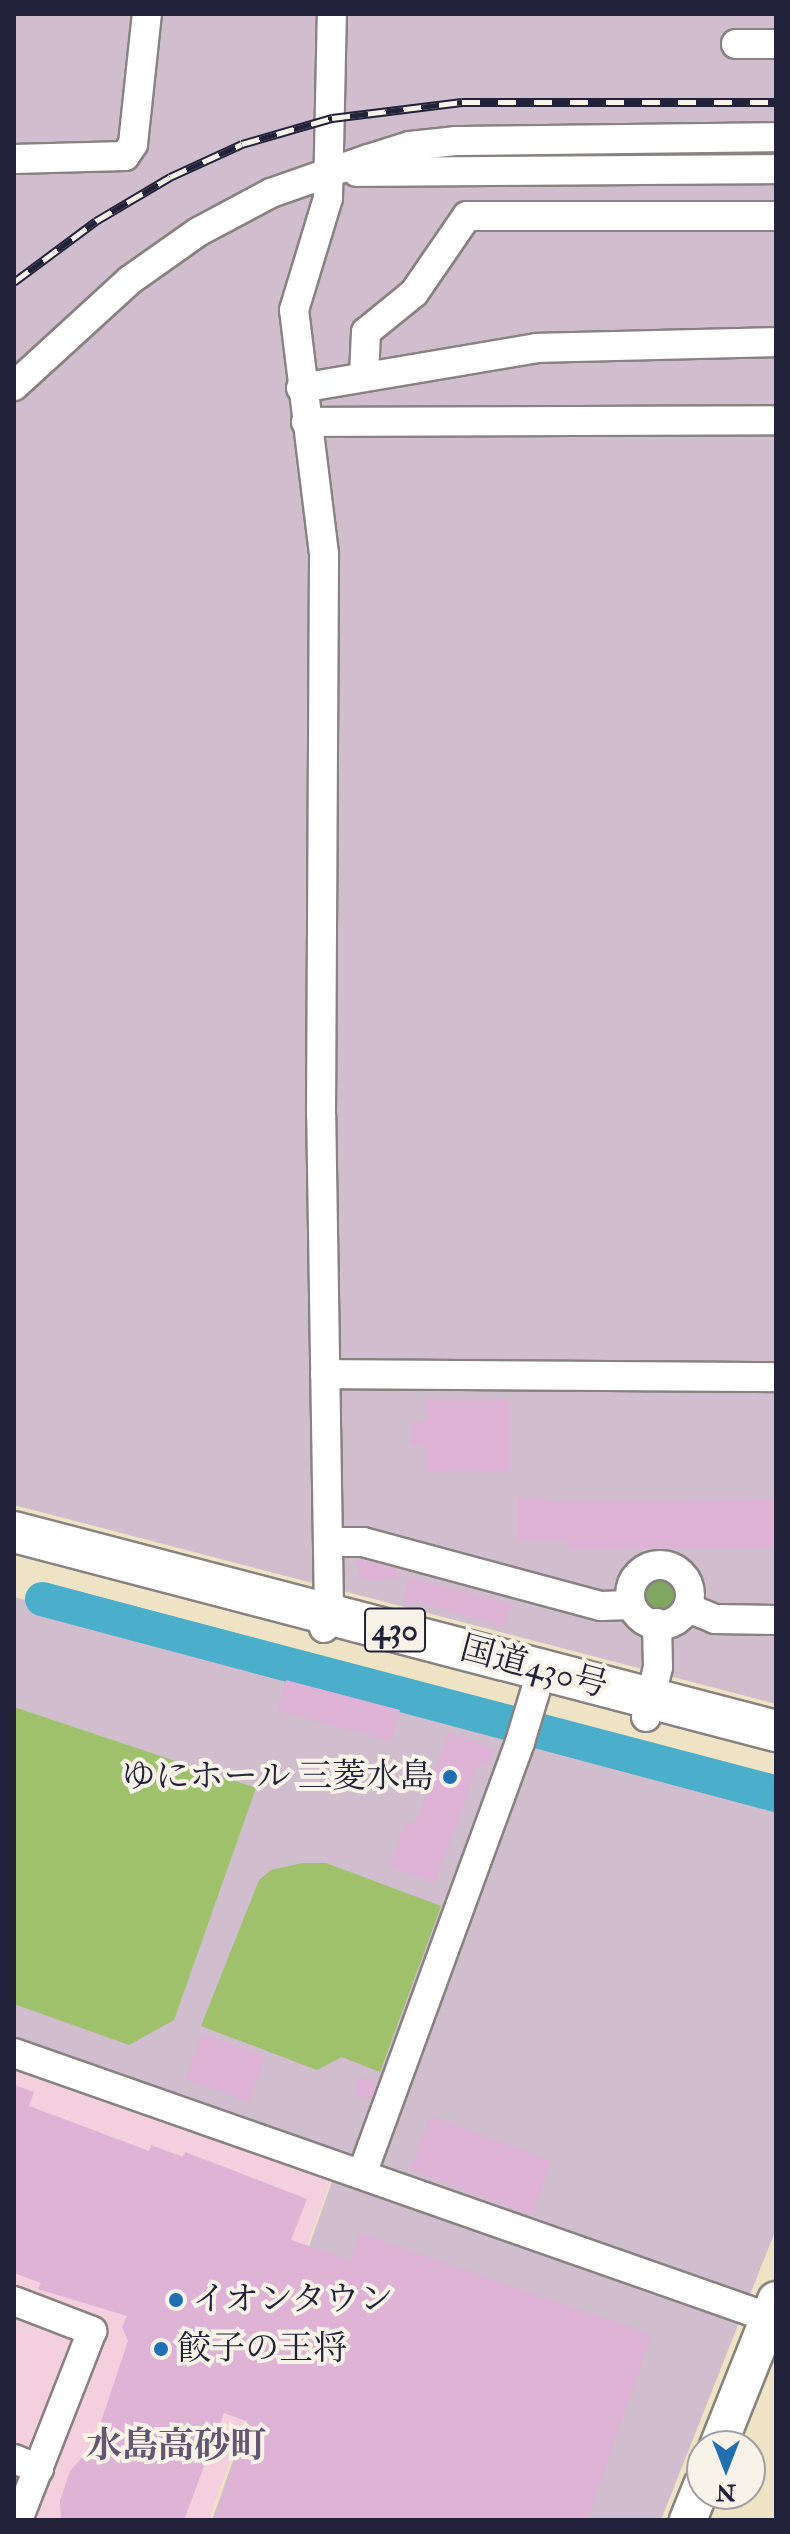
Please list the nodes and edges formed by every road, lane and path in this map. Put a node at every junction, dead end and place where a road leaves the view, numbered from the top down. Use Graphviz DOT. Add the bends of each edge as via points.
graph roads {
  1 [pos="147,14"];
  2 [pos="332,14"];
  3 [pos="736,44"];
  4 [pos="776,44"];
  5 [pos="776,137"];
  6 [pos="14,159"];
  7 [pos="776,169"];
  8 [pos="330,173"];
  9 [pos="776,216"];
  10 [pos="776,342"];
  11 [pos="364,376"];
  12 [pos="14,386"];
  13 [pos="301,388"];
  14 [pos="776,420"];
  15 [pos="306,422"];
  16 [pos="325,1374"];
  17 [pos="776,1377"];
  18 [pos="14,1532"];
  19 [pos="328,1542"];
  20 [pos="14,1559"];
  21 [pos="630,1605"];
  22 [pos="688,1608"];
  23 [pos="776,1620"];
  24 [pos="326,1622"];
  25 [pos="657,1623"];
  26 [pos="537,1688"];
  27 [pos="648,1708"];
  28 [pos="776,1731"];
  29 [pos="776,1752"];
  30 [pos="14,2053"];
  31 [pos="362,2174"];
  32 [pos="14,2301"];
  33 [pos="774,2312"];
  34 [pos="725,2430"];
  35 [pos="26,2464"];
  36 [pos="18,2520"];
  1 -- 6 [label="street" via="133,144 125,156"];
  2 -- 8 [label="street"];
  3 -- 4 [label="street"];
  5 -- 8 [label="street" via="455,141 410,146"];
  7 -- 8 [label="street"];
  8 -- 12 [label="street" via="271,193 198,232 130,280"];
  8 -- 13 [label="street" via="321,230 294,310"];
  9 -- 11 [label="street" via="467,216 414,293 366,332"];
  10 -- 11 [label="street" via="537,348"];
  11 -- 13 [label="street"];
  13 -- 15 [label="street"];
  14 -- 15 [label="street"];
  15 -- 16 [label="street" via="324,554"];
  16 -- 17 [label="street"];
  16 -- 19 [label="street"];
  18 -- 24 [label="highway, 国道430号 / 430"];
  19 -- 21 [label="street" via="363,1542 601,1606"];
  19 -- 24 [label="street"];
  20 -- 24 [label="highway, 国道430号 / 430" via="63,1564"];
  21 -- 22 [label="street" via="633,1579 647,1568 660,1567 687,1580"];
  21 -- 25 [label="street" via="641,1619"];
  22 -- 23 [label="street" via="715,1619"];
  22 -- 25 [label="street" via="674,1622"];
  24 -- 26 [label="highway, 国道430号 / 430"];
  25 -- 27 [label="street" via="658,1667"];
  26 -- 27 [label="highway, 国道430号 / 430"];
  26 -- 31 [label="street"];
  27 -- 28 [label="highway, 国道430号 / 430"];
  27 -- 29 [label="highway, 国道430号 / 430"];
  30 -- 31 [label="street"];
  31 -- 33 [label="street"];
  32 -- 35 [label="street" via="92,2331"];
  33 -- 34 [label="main road"];
  35 -- 36 [label="street"];
}
